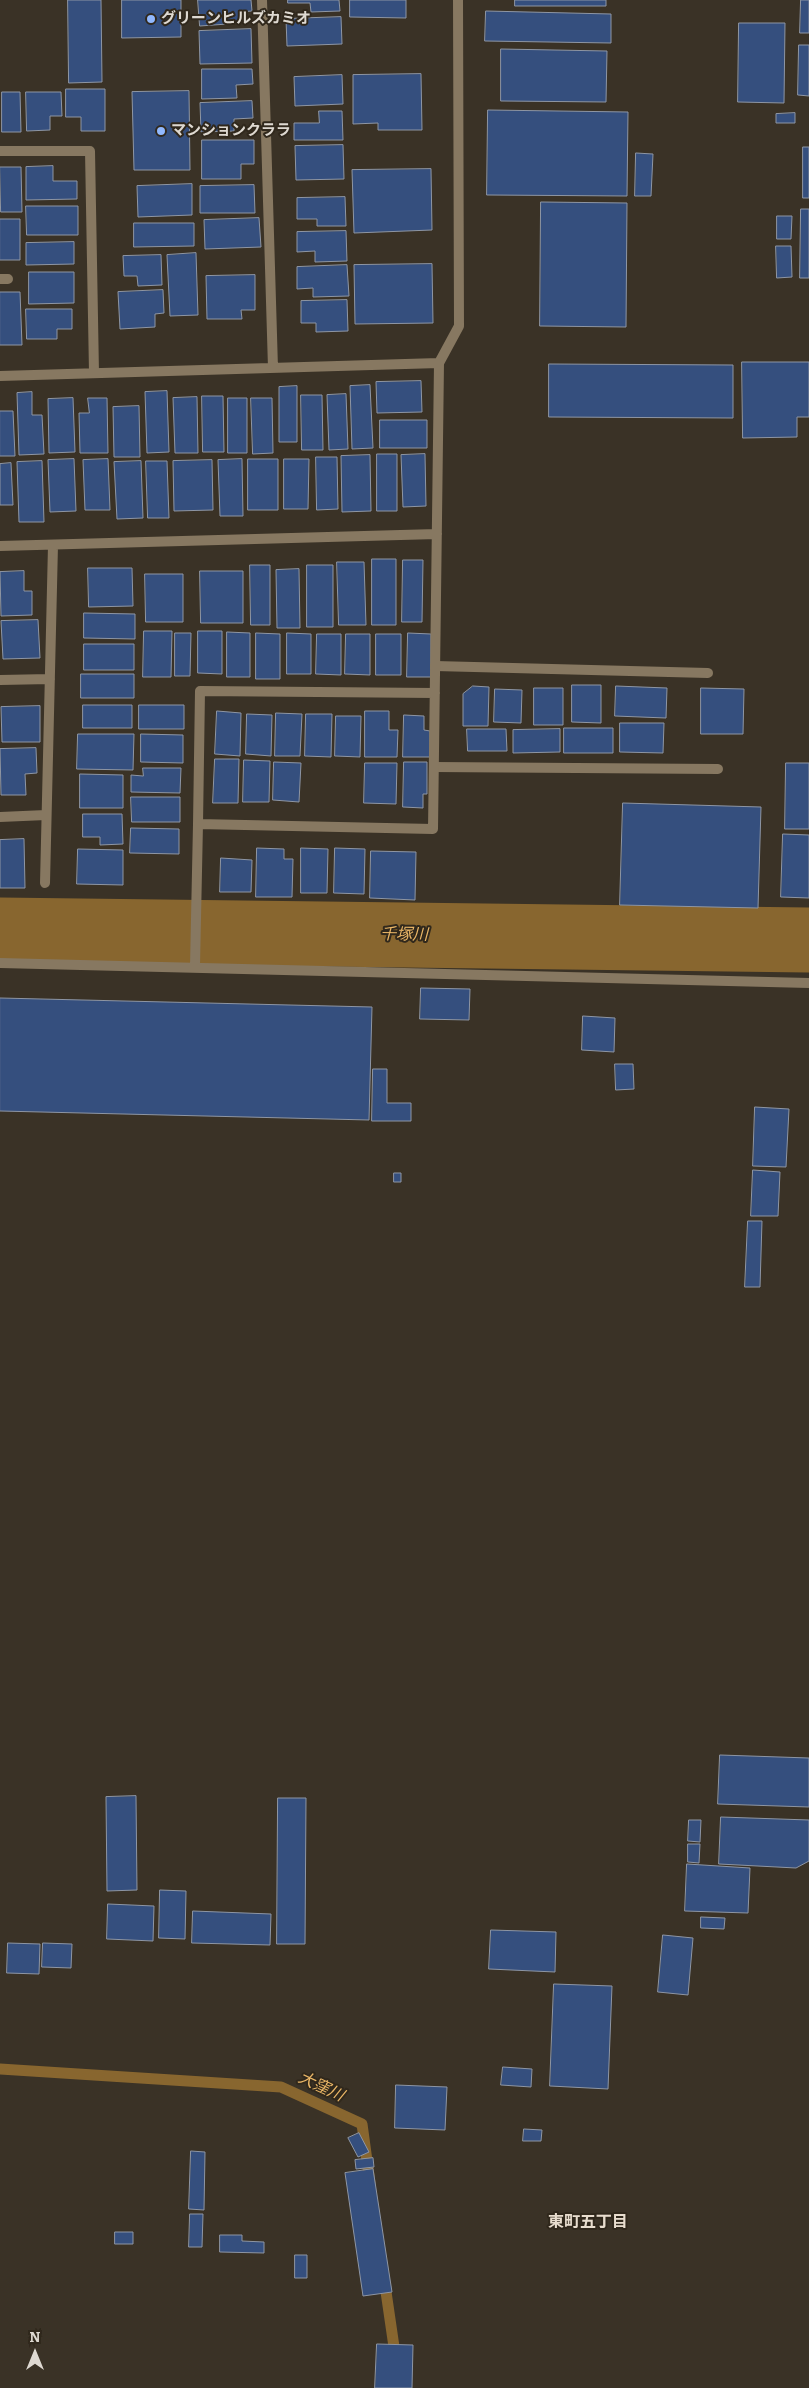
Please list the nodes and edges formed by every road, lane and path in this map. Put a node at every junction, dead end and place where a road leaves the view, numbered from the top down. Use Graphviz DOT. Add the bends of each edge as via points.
graph roads {
  1 [pos="262,0"];
  2 [pos="458,0"];
  3 [pos="0,151"];
  4 [pos="439,363"];
  5 [pos="272,368"];
  6 [pos="94,373"];
  7 [pos="0,376"];
  8 [pos="437,534"];
  9 [pos="53,545"];
  10 [pos="0,546"];
  11 [pos="435,666"];
  12 [pos="708,673"];
  13 [pos="50,679"];
  14 [pos="0,680"];
  15 [pos="435,693"];
  16 [pos="434,767"];
  17 [pos="718,770"];
  18 [pos="46,816"];
  19 [pos="0,817"];
  20 [pos="198,824"];
  21 [pos="45,883"];
  22 [pos="0,963"];
  23 [pos="196,966"];
  24 [pos="809,983"];
  1 -- 5 [label="street"];
  2 -- 4 [label="street" via="459,326"];
  3 -- 6 [label="street" via="90,151"];
  4 -- 5 [label="street"];
  4 -- 8 [label="street"];
  5 -- 6 [label="street"];
  6 -- 7 [label="street"];
  8 -- 9 [label="street"];
  8 -- 11 [label="street"];
  9 -- 10 [label="street"];
  9 -- 13 [label="street"];
  11 -- 12 [label="street"];
  11 -- 15 [label="street"];
  13 -- 14 [label="street"];
  13 -- 18 [label="street"];
  15 -- 16 [label="street"];
  15 -- 20 [label="street" via="200,691"];
  16 -- 17 [label="street"];
  16 -- 20 [label="street" via="433,829"];
  18 -- 19 [label="street"];
  18 -- 21 [label="street"];
  20 -- 23 [label="street"];
  22 -- 23 [label="street"];
  23 -- 24 [label="street"];
}
